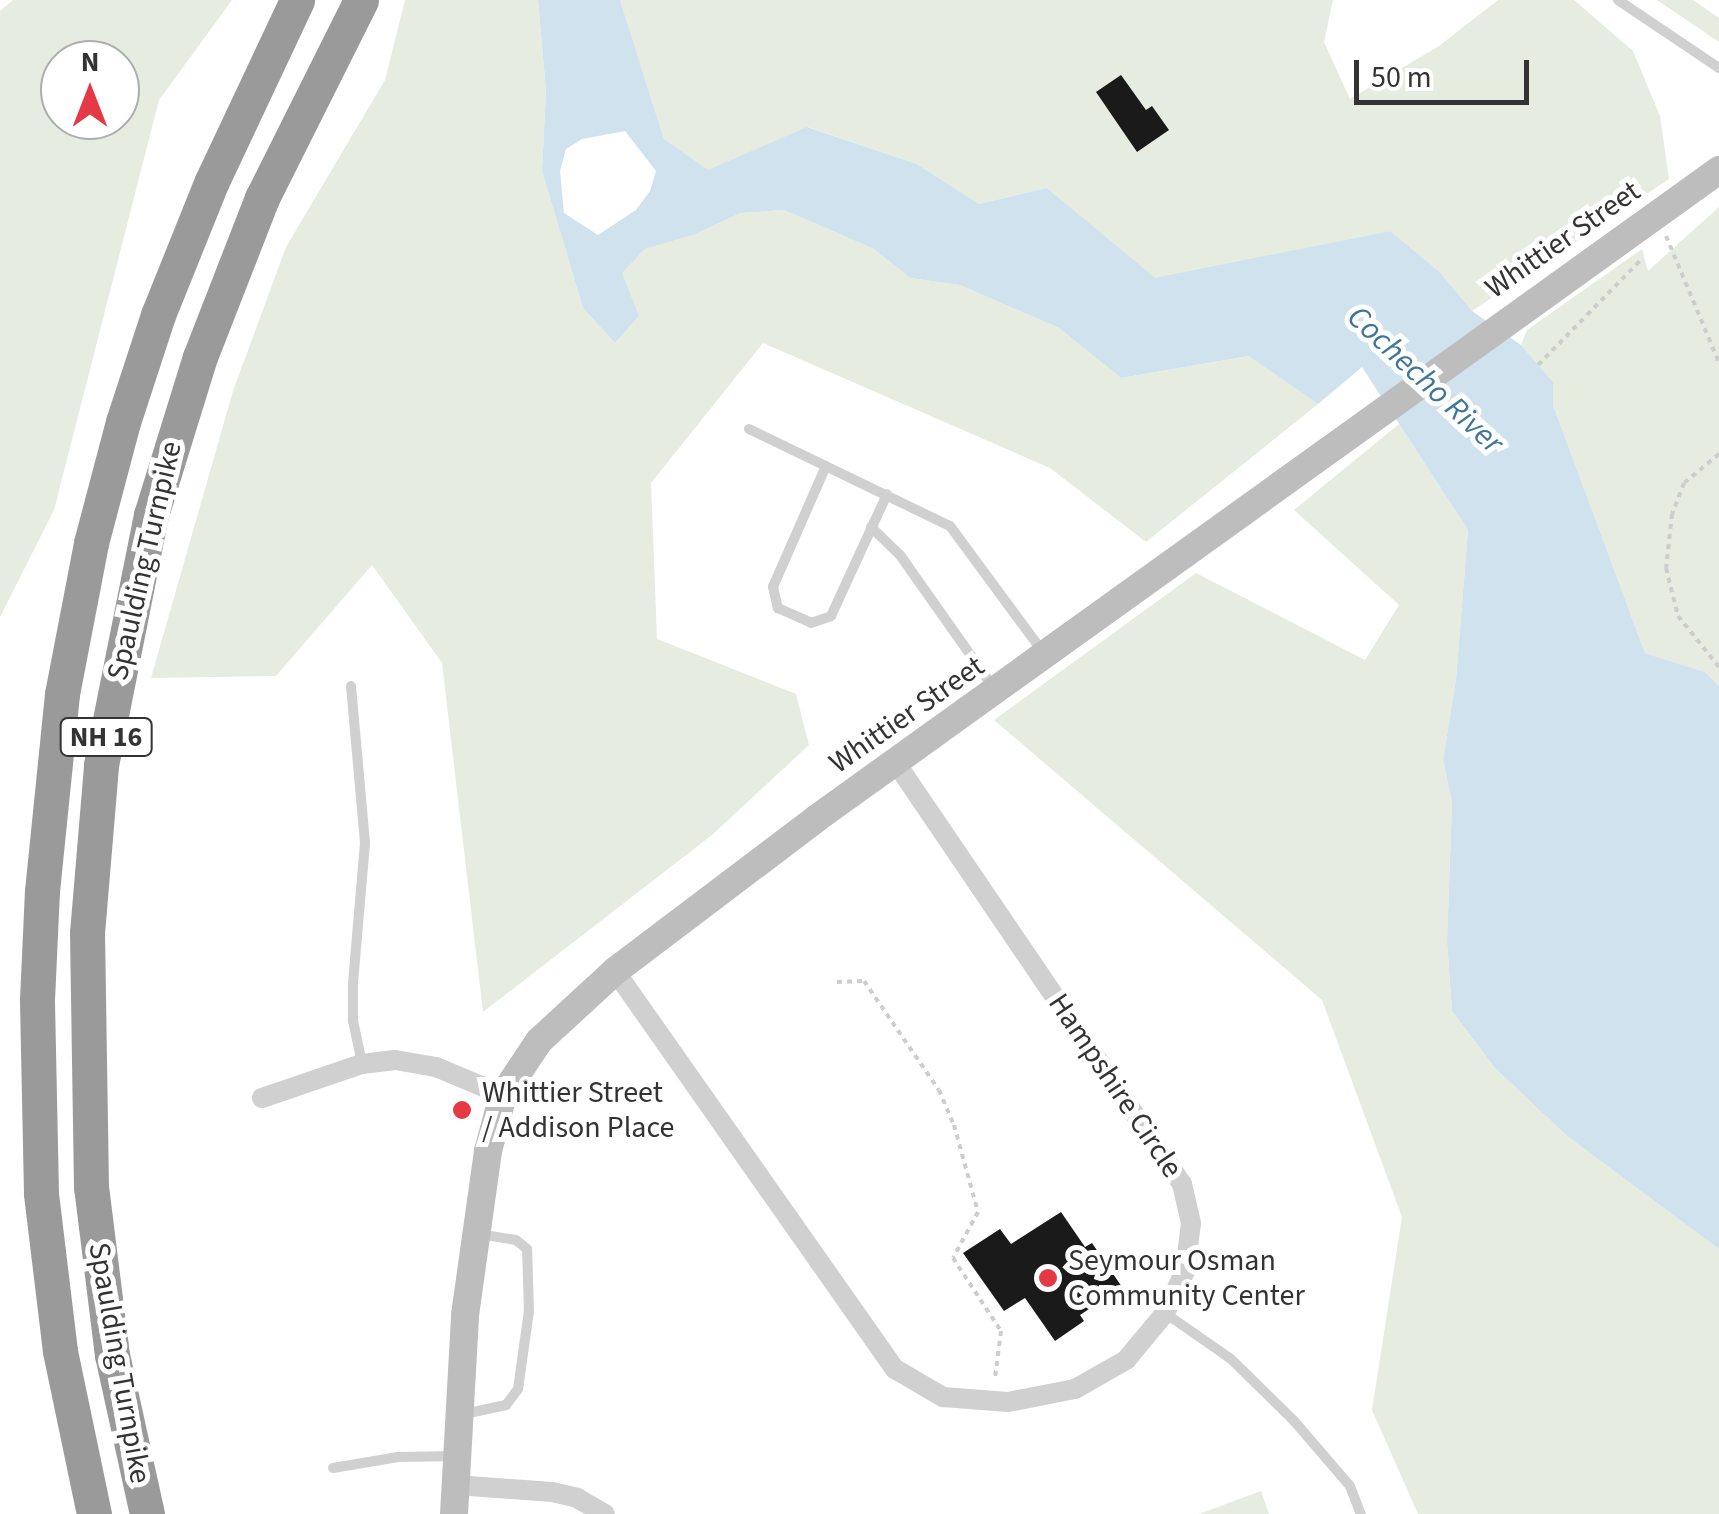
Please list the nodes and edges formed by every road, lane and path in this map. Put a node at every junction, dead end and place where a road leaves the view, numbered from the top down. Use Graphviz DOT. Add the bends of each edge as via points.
graph roads {
  1 [pos="297,0"];
  2 [pos="361,0"];
  3 [pos="1618,0"];
  4 [pos="1719,68"];
  5 [pos="1719,170"];
  6 [pos="1656,246"];
  7 [pos="1645,256"];
  8 [pos="1719,363"];
  9 [pos="1538,365"];
  10 [pos="749,429"];
  11 [pos="1719,454"];
  12 [pos="826,466"];
  13 [pos="887,494"];
  14 [pos="871,527"];
  15 [pos="1046,656"];
  16 [pos="1719,667"];
  17 [pos="351,686"];
  18 [pos="996,692"];
  19 [pos="896,763"];
  20 [pos="615,972"];
  21 [pos="837,982"];
  22 [pos="362,1064"];
  23 [pos="503,1096"];
  24 [pos="262,1098"];
  25 [pos="474,1233"];
  26 [pos="1164,1313"];
  27 [pos="997,1360"];
  28 [pos="458,1415"];
  29 [pos="458,1456"];
  30 [pos="333,1468"];
  31 [pos="456,1485"];
  32 [pos="94,1514"];
  33 [pos="147,1514"];
  34 [pos="454,1514"];
  35 [pos="605,1514"];
  36 [pos="1361,1514"];
  1 -- 32 [label="highway, Spaulding Turnpike / NH 16" via="158,315 91,543 62,694 40,927 41,1193 60,1351"];
  2 -- 33 [label="highway, Spaulding Turnpike / NH 16" via="262,198 200,357 151,515 101,765 87,933 91,1186 112,1354"];
  3 -- 4 [label="lane"];
  5 -- 15 [label="street, Whittier Street"];
  6 -- 8 [label="path" via="1668,238"];
  7 -- 9 [label="path"];
  10 -- 12 [label="lane"];
  11 -- 16 [label="path" via="1684,483 1672,514 1666,568 1678,616"];
  12 -- 13 [label="lane"];
  12 -- 14 [label="lane" via="773,587 778,608 810,624 831,616"];
  13 -- 14 [label="lane"];
  13 -- 15 [label="lane" via="950,526"];
  14 -- 18 [label="lane" via="900,555"];
  15 -- 18 [label="street, Whittier Street"];
  17 -- 22 [label="lane" via="365,843 353,984"];
  18 -- 19 [label="street, Whittier Street"];
  19 -- 20 [label="street, Whittier Street"];
  19 -- 26 [label="street, Hampshire Circle" via="1182,1184 1190,1248"];
  20 -- 23 [label="street, Whittier Street" via="539,1041"];
  20 -- 26 [label="street, Hampshire Circle" via="876,1349 919,1384 971,1402 1075,1389 1126,1360"];
  21 -- 27 [label="path" via="864,981 939,1090 954,1124 978,1212 953,1258 1001,1331"];
  22 -- 23 [label="street" via="415,1060"];
  22 -- 24 [label="street"];
  23 -- 25 [label="street, Whittier Street"];
  25 -- 28 [label="street, Whittier Street"];
  25 -- 28 [label="lane" via="516,1240 530,1265 518,1389 506,1405"];
  26 -- 36 [label="lane" via="1231,1359 1296,1422 1350,1486"];
  28 -- 29 [label="street, Whittier Street"];
  29 -- 30 [label="lane"];
  29 -- 31 [label="street, Whittier Street"];
  31 -- 34 [label="street, Whittier Street"];
  31 -- 35 [label="street" via="552,1492"];
}
